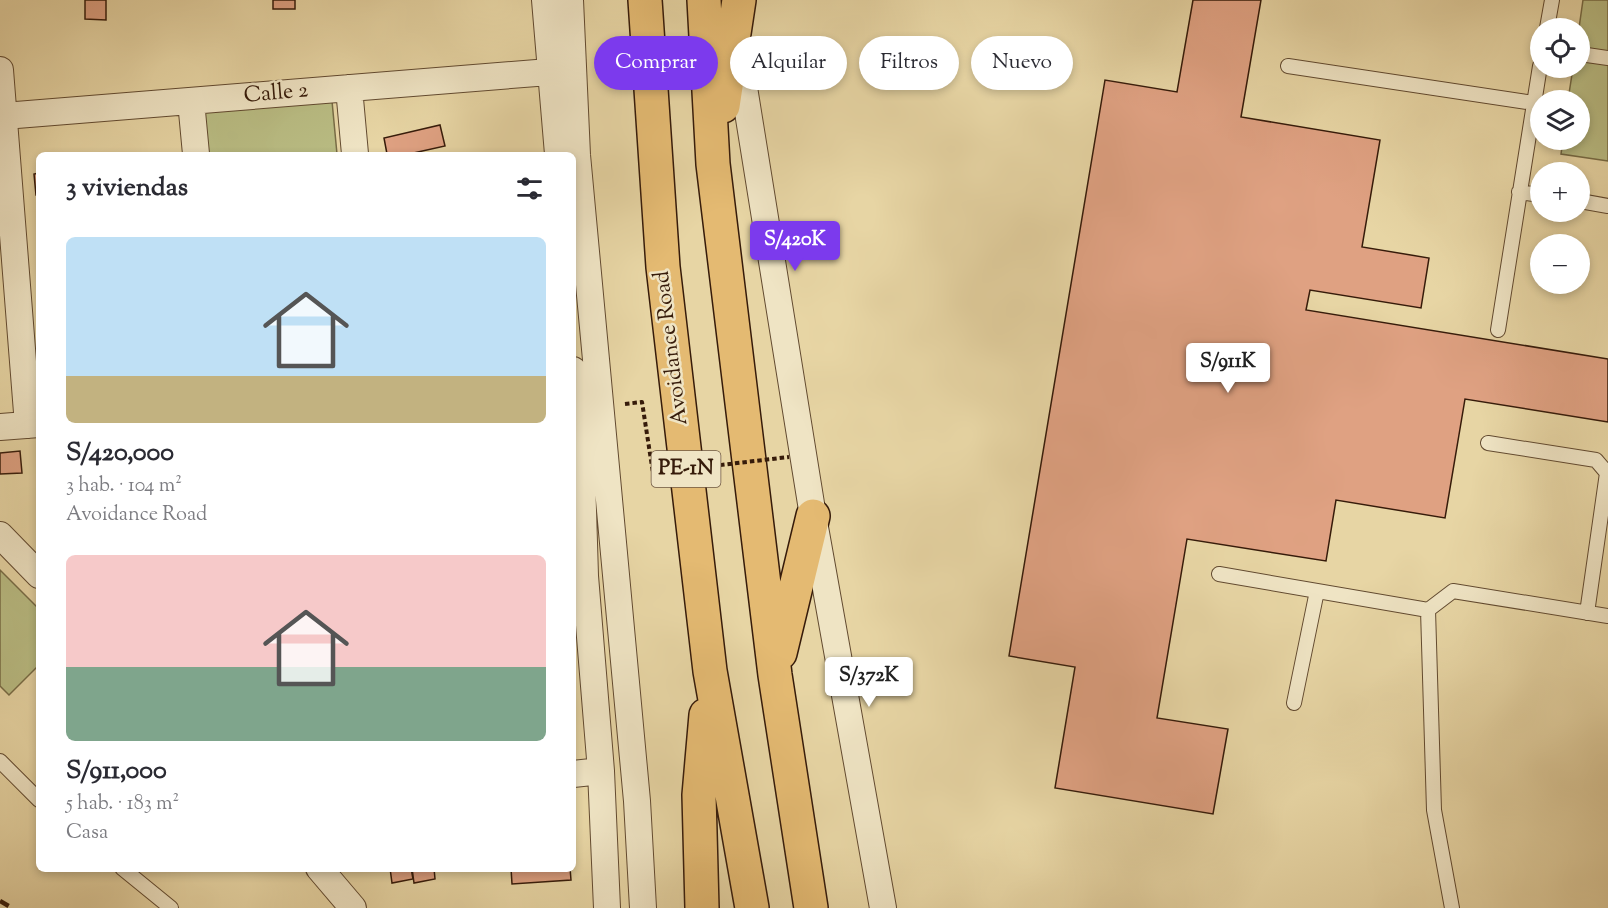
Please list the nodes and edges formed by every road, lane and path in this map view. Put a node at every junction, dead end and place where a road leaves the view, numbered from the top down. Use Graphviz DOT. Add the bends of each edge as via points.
graph roads {
  1 [pos="545,0"];
  2 [pos="570,0"];
  3 [pos="645,0"];
  4 [pos="704,0"];
  5 [pos="739,0"];
  6 [pos="1552,0"];
  7 [pos="1549,18"];
  8 [pos="735,35"];
  9 [pos="1590,55"];
  10 [pos="1608,58"];
  11 [pos="1288,66"];
  12 [pos="0,70"];
  13 [pos="549,72"];
  14 [pos="349,88"];
  15 [pos="191,101"];
  16 [pos="1530,102"];
  17 [pos="4,116"];
  18 [pos="1530,127"];
  19 [pos="196,152"];
  20 [pos="355,152"];
  21 [pos="558,152"];
  22 [pos="713,164"];
  23 [pos="1519,192"];
  24 [pos="1530,194"];
  25 [pos="1590,203"];
  26 [pos="1608,206"];
  27 [pos="1498,330"];
  28 [pos="642,402"];
  29 [pos="576,412"];
  30 [pos="34,424"];
  31 [pos="0,427"];
  32 [pos="1488,443"];
  33 [pos="789,456"];
  34 [pos="813,516"];
  35 [pos="0,535"];
  36 [pos="36,572"];
  37 [pos="1219,574"];
  38 [pos="1317,591"];
  39 [pos="1428,610"];
  40 [pos="1587,613"];
  41 [pos="1608,616"];
  42 [pos="710,671"];
  43 [pos="775,675"];
  44 [pos="1294,703"];
  45 [pos="0,761"];
  46 [pos="602,771"];
  47 [pos="576,774"];
  48 [pos="36,797"];
  49 [pos="127,872"];
  50 [pos="322,872"];
  51 [pos="171,908"];
  52 [pos="353,908"];
  53 [pos="607,908"];
  54 [pos="643,908"];
  55 [pos="702,908"];
  56 [pos="752,908"];
  57 [pos="811,908"];
  58 [pos="883,908"];
  59 [pos="1452,908"];
  1 -- 13 [label="street"];
  2 -- 54 [label="street" via="577,155 637,801"];
  3 -- 42 [label="highway, Avoidance Road / PE-1N" via="663,267"];
  4 -- 22 [label="highway, PE-1N"];
  5 -- 8 [label="highway"];
  6 -- 7 [label="lane"];
  8 -- 22 [label="highway"];
  8 -- 34 [label="street"];
  9 -- 10 [label="lane"];
  11 -- 16 [label="lane"];
  12 -- 17 [label="street"];
  13 -- 14 [label="street, Calle 2"];
  13 -- 21 [label="street"];
  14 -- 15 [label="street, Calle 2"];
  14 -- 20 [label="street"];
  15 -- 17 [label="street, Calle 2"];
  15 -- 19 [label="street"];
  17 -- 30 [label="street"];
  18 -- 23 [label="lane"];
  22 -- 43 [label="highway, PE-1N"];
  23 -- 24 [label="lane"];
  23 -- 27 [label="lane"];
  25 -- 26 [label="lane"];
  28 -- 33 [label="path, bridge" via="652,473"];
  29 -- 46 [label="street"];
  30 -- 31 [label="street"];
  32 -- 40 [label="lane" via="1596,460 1607,473"];
  34 -- 43 [label="highway"];
  34 -- 58 [label="street"];
  35 -- 36 [label="street"];
  37 -- 38 [label="lane"];
  38 -- 39 [label="lane"];
  38 -- 44 [label="lane"];
  39 -- 40 [label="lane" via="1453,591"];
  39 -- 59 [label="lane" via="1434,810"];
  40 -- 41 [label="lane"];
  42 -- 55 [label="highway" via="699,795"];
  42 -- 56 [label="highway, Avoidance Road / PE-1N"];
  43 -- 57 [label="highway, PE-1N"];
  45 -- 48 [label="lane"];
  46 -- 47 [label="street"];
  46 -- 53 [label="street"];
  49 -- 51 [label="lane"];
  50 -- 52 [label="street"];
}
